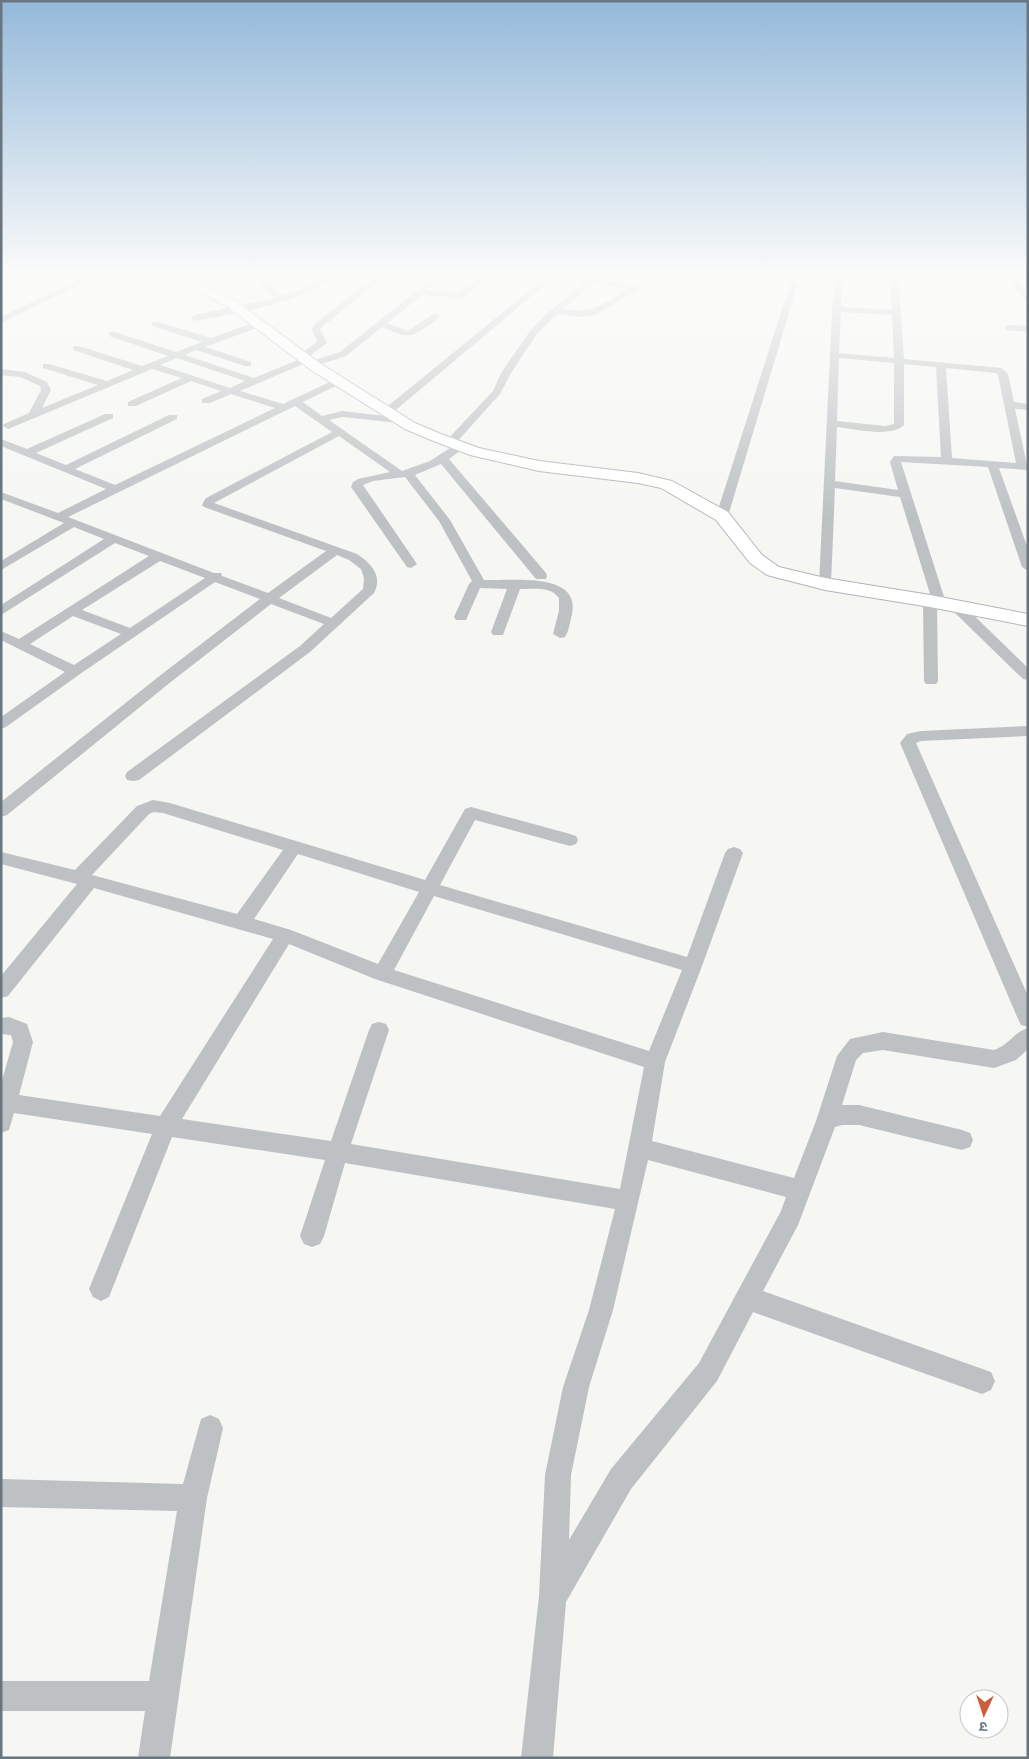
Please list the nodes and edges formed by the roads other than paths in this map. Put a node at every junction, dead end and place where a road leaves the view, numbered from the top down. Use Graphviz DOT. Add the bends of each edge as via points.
graph roads {
  1 [pos="98,355"];
  2 [pos="177,355"];
  3 [pos="221,355"];
  4 [pos="300,355"];
  5 [pos="311,355"];
  6 [pos="336,355"];
  7 [pos="462,355"];
  8 [pos="518,355"];
  9 [pos="772,355"];
  10 [pos="834,355"];
  11 [pos="899,355"];
  12 [pos="307,360"];
  13 [pos="899,361"];
  14 [pos="248,364"];
  15 [pos="940,364"];
  16 [pos="46,366"];
  17 [pos="153,366"];
  18 [pos="143,370"];
  19 [pos="1,372"];
  20 [pos="1,377"];
  21 [pos="191,378"];
  22 [pos="254,381"];
  23 [pos="339,381"];
  24 [pos="107,384"];
  25 [pos="230,391"];
  26 [pos="206,401"];
  27 [pos="296,402"];
  28 [pos="132,404"];
  29 [pos="1010,405"];
  30 [pos="1028,407"];
  31 [pos="284,408"];
  32 [pos="33,416"];
  33 [pos="109,416"];
  34 [pos="393,416"];
  35 [pos="173,418"];
  36 [pos="321,419"];
  37 [pos="831,423"];
  38 [pos="8,426"];
  39 [pos="339,432"];
  40 [pos="1,442"];
  41 [pos="455,444"];
  42 [pos="26,453"];
  43 [pos="443,459"];
  44 [pos="947,461"];
  45 [pos="992,464"];
  46 [pos="1025,467"];
  47 [pos="66,469"];
  48 [pos="405,474"];
  49 [pos="828,484"];
  50 [pos="114,489"];
  51 [pos="905,494"];
  52 [pos="7,497"];
  53 [pos="1,506"];
  54 [pos="722,516"];
  55 [pos="58,517"];
  56 [pos="73,522"];
  57 [pos="114,538"];
  58 [pos="336,550"];
  59 [pos="160,555"];
  60 [pos="411,564"];
  61 [pos="1,566"];
  62 [pos="1028,568"];
  63 [pos="216,576"];
  64 [pos="541,576"];
  65 [pos="480,584"];
  66 [pos="825,584"];
  67 [pos="515,585"];
  68 [pos="269,598"];
  69 [pos="934,602"];
  70 [pos="956,606"];
  71 [pos="1,611"];
  72 [pos="72,611"];
  73 [pos="461,617"];
  74 [pos="1028,620"];
  75 [pos="333,623"];
  76 [pos="498,632"];
  77 [pos="131,633"];
  78 [pos="560,634"];
  79 [pos="1,635"];
  80 [pos="20,644"];
  81 [pos="75,671"];
  82 [pos="1028,676"];
  83 [pos="931,681"];
  84 [pos="1,724"];
  85 [pos="1028,731"];
  86 [pos="133,776"];
  87 [pos="1,811"];
  88 [pos="570,840"];
  89 [pos="294,847"];
  90 [pos="734,853"];
  91 [pos="1,858"];
  92 [pos="84,879"];
  93 [pos="428,888"];
  94 [pos="241,923"];
  95 [pos="284,935"];
  96 [pos="693,966"];
  97 [pos="382,974"];
  98 [pos="1,990"];
  99 [pos="1028,1019"];
  100 [pos="1,1026"];
  101 [pos="379,1030"];
  102 [pos="1028,1036"];
  103 [pos="655,1062"];
  104 [pos="5,1113"];
  105 [pos="827,1121"];
  106 [pos="166,1126"];
  107 [pos="962,1140"];
  108 [pos="640,1148"];
  109 [pos="338,1152"];
  110 [pos="800,1190"];
  111 [pos="628,1201"];
  112 [pos="312,1236"];
  113 [pos="100,1289"];
  114 [pos="748,1298"];
  115 [pos="982,1380"];
  116 [pos="210,1428"];
  117 [pos="1,1493"];
  118 [pos="193,1498"];
  119 [pos="552,1599"];
  120 [pos="1,1696"];
  121 [pos="162,1696"];
  122 [pos="154,1758"];
  123 [pos="537,1758"];
  1 -- 18 [label="street"];
  2 -- 17 [label="street"];
  2 -- 22 [label="street"];
  3 -- 14 [label="street"];
  4 -- 12 [label="main road"];
  5 -- 12 [label="street"];
  6 -- 12 [label="street"];
  7 -- 34 [label="street"];
  8 -- 41 [label="street" via="497,392"];
  9 -- 54 [label="street"];
  10 -- 13 [label="street"];
  10 -- 37 [label="street"];
  11 -- 13 [label="street"];
  12 -- 22 [label="street"];
  12 -- 23 [label="main road"];
  13 -- 15 [label="street"];
  13 -- 37 [label="street" via="899,425 886,429"];
  15 -- 29 [label="street" via="999,370 1003,374"];
  15 -- 44 [label="street"];
  16 -- 24 [label="street"];
  17 -- 18 [label="street"];
  17 -- 21 [label="street"];
  18 -- 24 [label="street"];
  19 -- 20 [label="street" via="4,374"];
  19 -- 32 [label="street" via="22,374 44,384 46,390"];
  21 -- 25 [label="street"];
  21 -- 28 [label="street"];
  22 -- 25 [label="street"];
  23 -- 27 [label="street"];
  23 -- 34 [label="main road"];
  24 -- 32 [label="street"];
  25 -- 26 [label="street"];
  25 -- 31 [label="street"];
  27 -- 31 [label="street"];
  27 -- 36 [label="street"];
  29 -- 30 [label="street"];
  29 -- 46 [label="street"];
  31 -- 50 [label="street"];
  32 -- 38 [label="street"];
  33 -- 42 [label="street"];
  34 -- 36 [label="street" via="342,414"];
  34 -- 41 [label="main road"];
  35 -- 47 [label="street"];
  36 -- 39 [label="street"];
  37 -- 49 [label="street"];
  39 -- 48 [label="street"];
  39 -- 58 [label="street" via="214,498 208,505"];
  40 -- 42 [label="street"];
  41 -- 43 [label="street"];
  41 -- 54 [label="main road" via="475,452 539,466 666,484"];
  42 -- 47 [label="street"];
  43 -- 48 [label="street"];
  43 -- 64 [label="street"];
  44 -- 45 [label="street"];
  44 -- 51 [label="street" via="898,458 895,462"];
  45 -- 46 [label="street"];
  45 -- 62 [label="street"];
  47 -- 50 [label="street"];
  48 -- 60 [label="street" via="360,482 357,487"];
  48 -- 65 [label="street" via="444,520"];
  49 -- 51 [label="street"];
  49 -- 66 [label="street"];
  50 -- 55 [label="street"];
  51 -- 69 [label="street"];
  52 -- 53 [label="street"];
  52 -- 55 [label="street"];
  54 -- 66 [label="main road" via="765,566 782,574"];
  55 -- 56 [label="street"];
  56 -- 57 [label="street"];
  56 -- 61 [label="street"];
  57 -- 59 [label="street"];
  57 -- 71 [label="street"];
  58 -- 68 [label="street"];
  58 -- 75 [label="street" via="364,564 371,575 369,590"];
  59 -- 63 [label="street"];
  59 -- 72 [label="street"];
  63 -- 68 [label="street"];
  63 -- 77 [label="street"];
  65 -- 67 [label="street"];
  65 -- 73 [label="street" via="475,584"];
  66 -- 69 [label="main road"];
  67 -- 76 [label="street"];
  67 -- 78 [label="street" via="548,586 564,593 568,599"];
  68 -- 75 [label="street"];
  68 -- 87 [label="street"];
  69 -- 70 [label="main road"];
  69 -- 83 [label="street"];
  70 -- 74 [label="main road"];
  70 -- 82 [label="street"];
  72 -- 77 [label="street"];
  72 -- 80 [label="street"];
  75 -- 86 [label="street" via="305,649"];
  77 -- 81 [label="street"];
  79 -- 80 [label="street"];
  80 -- 81 [label="street"];
  81 -- 84 [label="street"];
  85 -- 99 [label="street" via="921,736 912,738 908,743"];
  88 -- 93 [label="street" via="471,813"];
  89 -- 92 [label="street" via="153,806 142,810"];
  89 -- 93 [label="street"];
  89 -- 94 [label="street"];
  90 -- 96 [label="street"];
  91 -- 92 [label="street"];
  92 -- 94 [label="street"];
  92 -- 98 [label="street"];
  93 -- 96 [label="street"];
  93 -- 97 [label="street"];
  94 -- 95 [label="street"];
  95 -- 97 [label="street"];
  95 -- 106 [label="street"];
  96 -- 103 [label="street"];
  97 -- 103 [label="street"];
  100 -- 104 [label="street" via="9,1025 20,1030 23,1042"];
  101 -- 109 [label="street"];
  102 -- 105 [label="street" via="1009,1054 994,1059 883,1041 858,1045 846,1056"];
  103 -- 108 [label="street"];
  104 -- 106 [label="street"];
  105 -- 107 [label="street" via="840,1115 859,1114"];
  105 -- 110 [label="street"];
  106 -- 109 [label="street"];
  106 -- 113 [label="street"];
  108 -- 110 [label="street"];
  108 -- 111 [label="street"];
  109 -- 111 [label="street"];
  109 -- 112 [label="street"];
  110 -- 114 [label="street" via="790,1217"];
  111 -- 119 [label="street" via="601,1310 576,1387 558,1475"];
  114 -- 115 [label="street"];
  114 -- 119 [label="street" via="708,1372 621,1479"];
  116 -- 118 [label="street"];
  117 -- 118 [label="street"];
  118 -- 121 [label="street"];
  119 -- 123 [label="street"];
  120 -- 121 [label="street"];
  121 -- 122 [label="street"];
}
